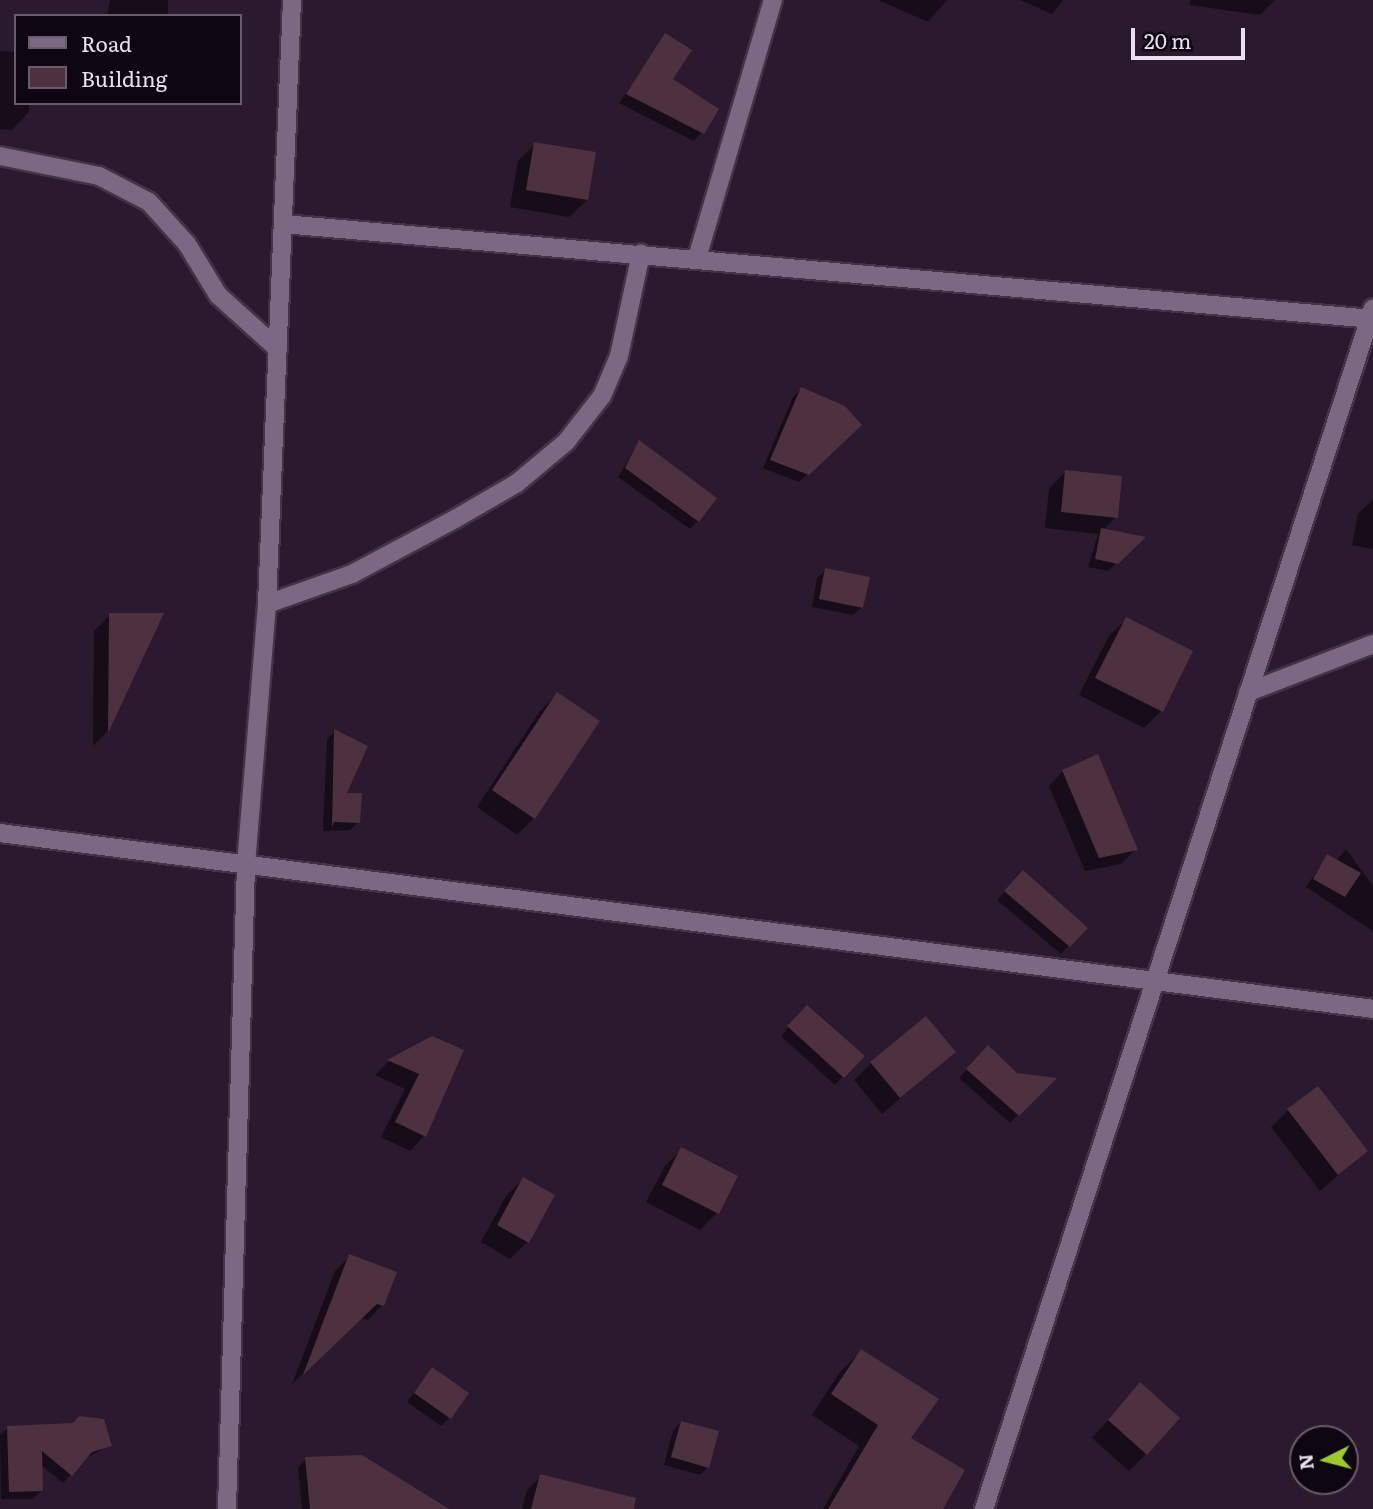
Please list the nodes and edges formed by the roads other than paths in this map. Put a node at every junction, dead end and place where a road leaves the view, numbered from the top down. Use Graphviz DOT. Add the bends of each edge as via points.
graph roads {
  1 [pos="292,0"];
  2 [pos="773,0"];
  3 [pos="0,156"];
  4 [pos="283,224"];
  5 [pos="641,253"];
  6 [pos="696,258"];
  7 [pos="1372,315"];
  8 [pos="278,349"];
  9 [pos="267,604"];
  10 [pos="1373,644"];
  11 [pos="1248,692"];
  12 [pos="0,834"];
  13 [pos="246,865"];
  14 [pos="1154,982"];
  15 [pos="1373,1009"];
  16 [pos="227,1509"];
  17 [pos="984,1509"];
  1 -- 4 [label="street"];
  2 -- 6 [label="street"];
  3 -- 8 [label="street" via="99,176 149,202 187,244 218,295"];
  4 -- 5 [label="street"];
  4 -- 8 [label="street"];
  5 -- 6 [label="street"];
  5 -- 9 [label="street" via="619,356 602,396 566,442 517,483 455,519 352,574"];
  6 -- 7 [label="street"];
  7 -- 11 [label="street"];
  8 -- 9 [label="street"];
  9 -- 13 [label="street"];
  10 -- 11 [label="street"];
  11 -- 14 [label="street"];
  12 -- 13 [label="street"];
  13 -- 14 [label="street"];
  13 -- 16 [label="street"];
  14 -- 15 [label="street"];
  14 -- 17 [label="street"];
}
